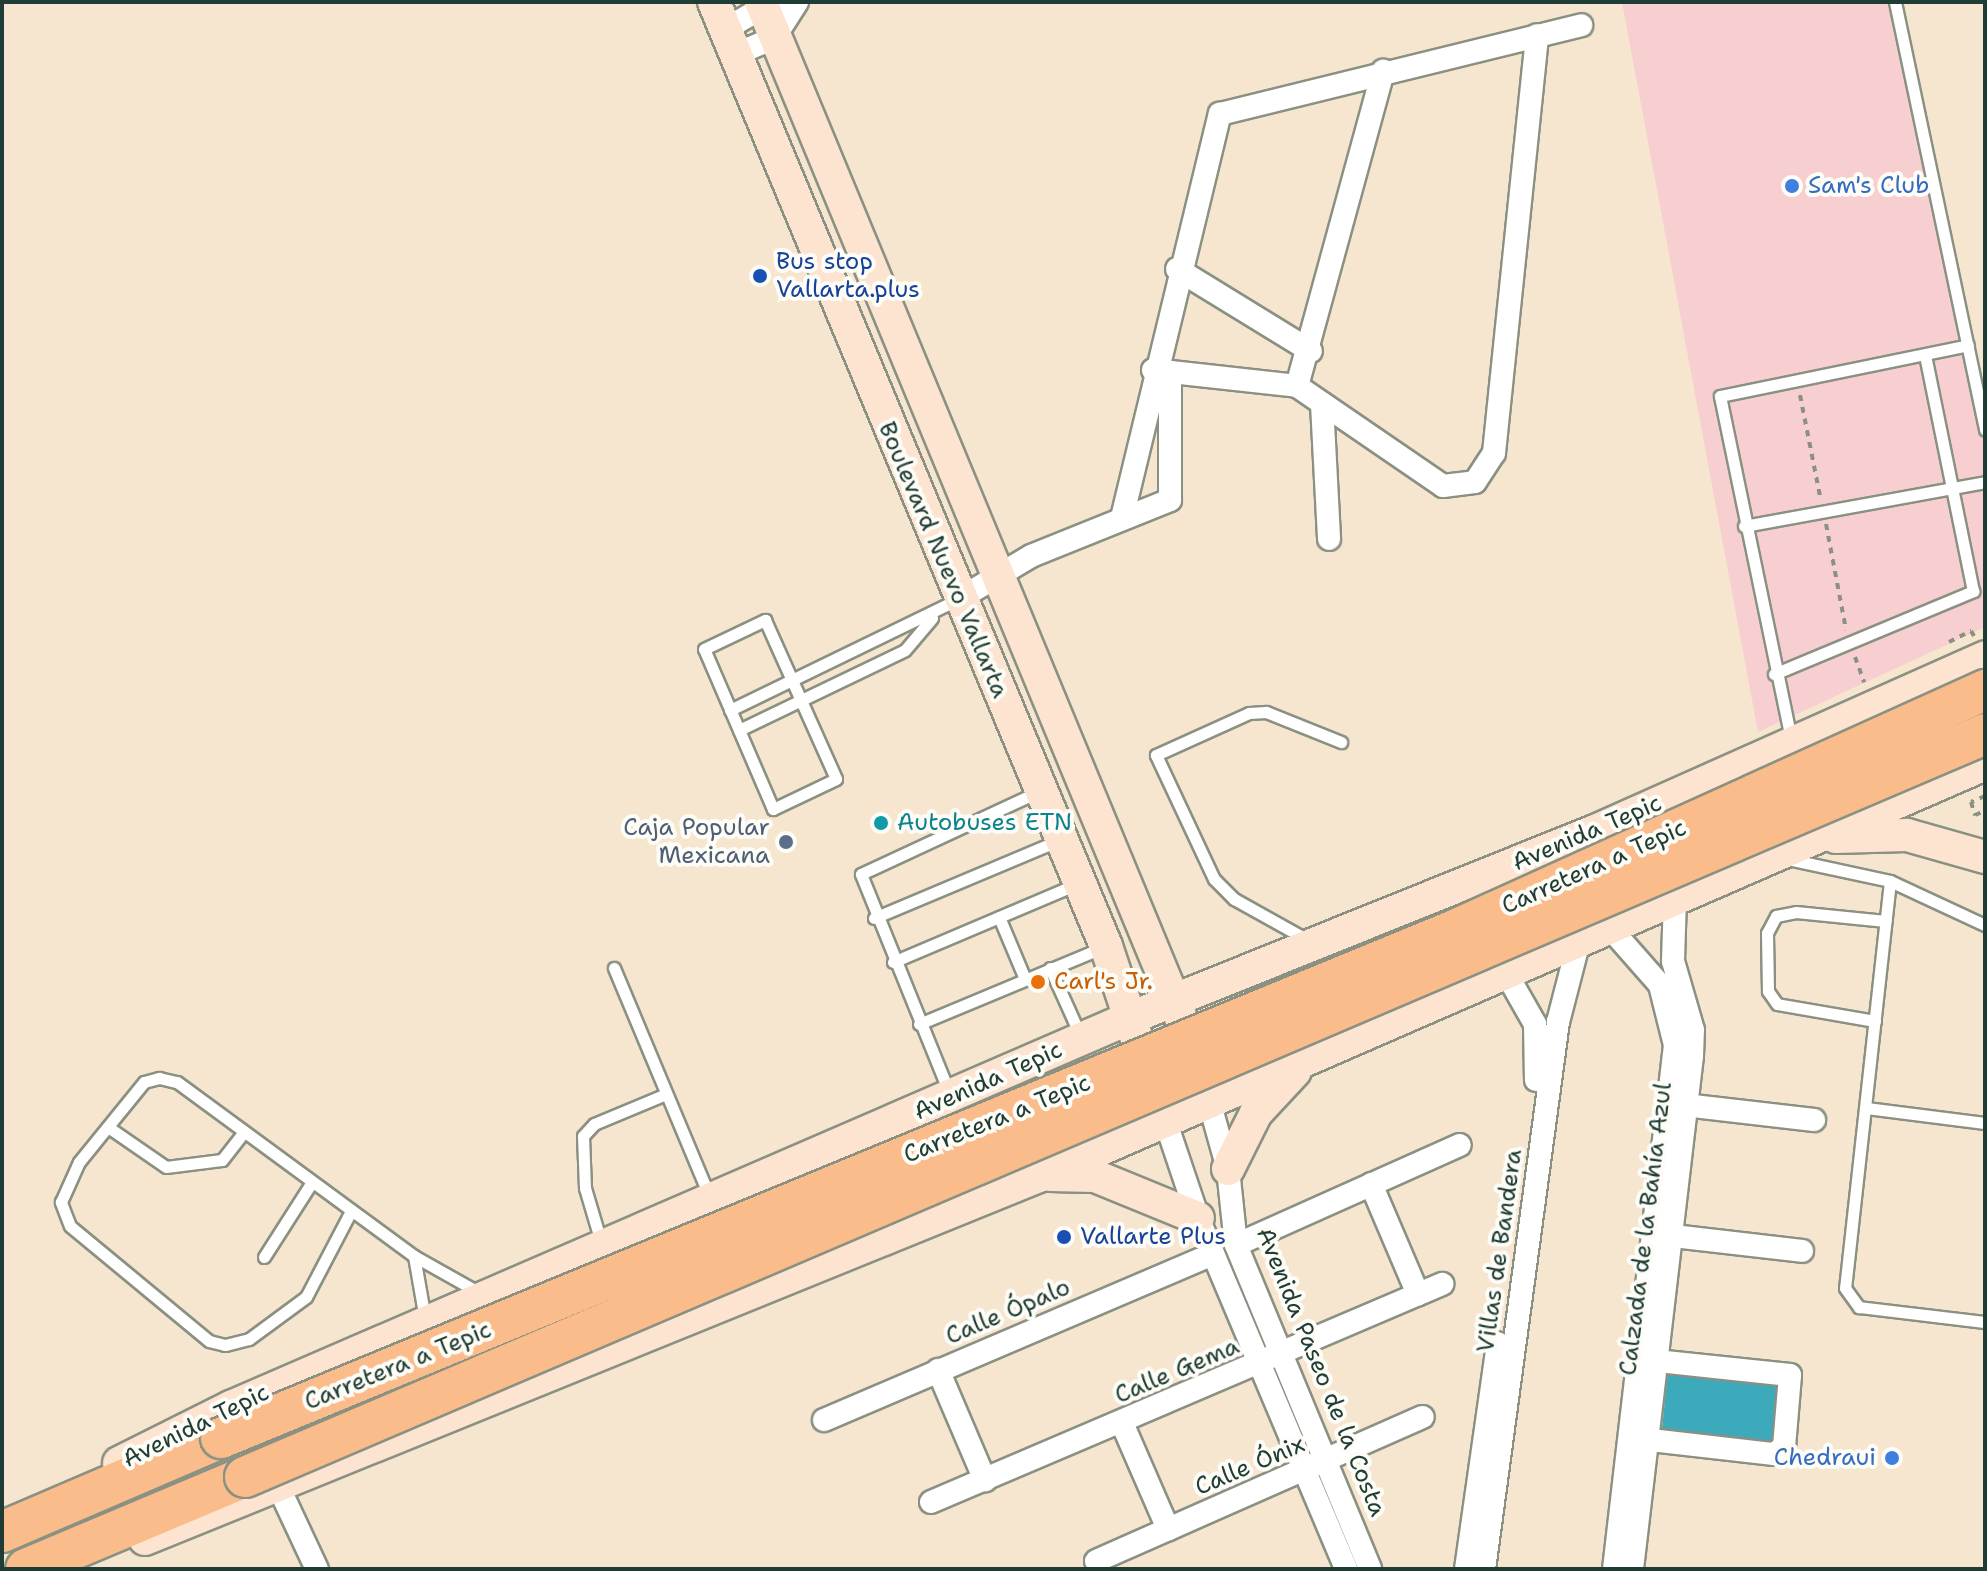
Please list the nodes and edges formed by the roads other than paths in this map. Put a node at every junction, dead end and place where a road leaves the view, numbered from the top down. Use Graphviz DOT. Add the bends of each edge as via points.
graph roads {
  1 [pos="797,2"];
  2 [pos="1895,2"];
  3 [pos="768,14"];
  4 [pos="1581,25"];
  5 [pos="724,29"];
  6 [pos="1537,35"];
  7 [pos="1383,71"];
  8 [pos="1177,269"];
  9 [pos="1968,345"];
  10 [pos="1311,351"];
  11 [pos="1925,355"];
  12 [pos="1161,371"];
  13 [pos="1297,386"];
  14 [pos="1322,404"];
  15 [pos="1985,430"];
  16 [pos="1985,482"];
  17 [pos="1953,489"];
  18 [pos="1122,518"];
  19 [pos="1744,526"];
  20 [pos="1329,539"];
  21 [pos="1001,580"];
  22 [pos="959,599"];
  23 [pos="933,617"];
  24 [pos="1985,657"];
  25 [pos="1774,674"];
  26 [pos="791,679"];
  27 [pos="1985,690"];
  28 [pos="801,701"];
  29 [pos="730,710"];
  30 [pos="739,730"];
  31 [pos="1985,734"];
  32 [pos="1341,742"];
  33 [pos="1792,742"];
  34 [pos="1985,764"];
  35 [pos="1041,791"];
  36 [pos="1062,839"];
  37 [pos="1779,852"];
  38 [pos="1985,857"];
  39 [pos="1890,881"];
  40 [pos="1080,883"];
  41 [pos="1675,898"];
  42 [pos="999,917"];
  43 [pos="874,918"];
  44 [pos="1886,921"];
  45 [pos="1985,925"];
  46 [pos="1610,928"];
  47 [pos="1579,941"];
  48 [pos="1314,943"];
  49 [pos="1108,950"];
  50 [pos="893,962"];
  51 [pos="614,968"];
  52 [pos="1050,968"];
  53 [pos="1506,973"];
  54 [pos="1025,979"];
  55 [pos="1668,981"];
  56 [pos="1174,999"];
  57 [pos="1130,1018"];
  58 [pos="1875,1021"];
  59 [pos="1558,1022"];
  60 [pos="919,1024"];
  61 [pos="1535,1024"];
  62 [pos="1086,1037"];
  63 [pos="1309,1059"];
  64 [pos="666,1094"];
  65 [pos="951,1097"];
  66 [pos="1209,1101"];
  67 [pos="1678,1104"];
  68 [pos="1866,1108"];
  69 [pos="1165,1120"];
  70 [pos="1814,1120"];
  71 [pos="1985,1123"];
  72 [pos="108,1127"];
  73 [pos="244,1132"];
  74 [pos="1460,1145"];
  75 [pos="1228,1169"];
  76 [pos="1039,1176"];
  77 [pos="312,1182"];
  78 [pos="1371,1184"];
  79 [pos="711,1202"];
  80 [pos="351,1211"];
  81 [pos="1198,1218"];
  82 [pos="1661,1234"];
  83 [pos="1236,1245"];
  84 [pos="603,1249"];
  85 [pos="1802,1251"];
  86 [pos="1213,1254"];
  87 [pos="414,1256"];
  88 [pos="264,1257"];
  89 [pos="1442,1284"];
  90 [pos="1418,1294"];
  91 [pos="489,1298"];
  92 [pos="1985,1322"];
  93 [pos="426,1323"];
  94 [pos="1283,1354"];
  95 [pos="1656,1361"];
  96 [pos="1260,1363"];
  97 [pos="938,1370"];
  98 [pos="1497,1404"];
  99 [pos="1423,1417"];
  100 [pos="824,1420"];
  101 [pos="1122,1423"];
  102 [pos="1637,1438"];
  103 [pos="1329,1460"];
  104 [pos="1307,1471"];
  105 [pos="985,1480"];
  106 [pos="262,1482"];
  107 [pos="931,1502"];
  108 [pos="1168,1529"];
  109 [pos="2,1530"];
  110 [pos="1096,1561"];
  111 [pos="1629,1568"];
  112 [pos="26,1569"];
  113 [pos="68,1569"];
  114 [pos="317,1569"];
  115 [pos="1346,1569"];
  116 [pos="1370,1569"];
  117 [pos="1466,1569"];
  118 [pos="1484,1569"];
  1 -- 3 [label="street"];
  2 -- 9 [label="lane"];
  3 -- 5 [label="street"];
  3 -- 21 [label="main road, Boulevard Nuevo Vallarta"];
  4 -- 6 [label="street"];
  5 -- 22 [label="main road, Boulevard Nuevo Vallarta"];
  6 -- 7 [label="street"];
  6 -- 14 [label="street" via="1487,470 1459,488 1443,486"];
  7 -- 8 [label="street" via="1220,114"];
  7 -- 10 [label="street"];
  8 -- 10 [label="street"];
  8 -- 12 [label="street"];
  9 -- 11 [label="lane"];
  9 -- 15 [label="lane"];
  10 -- 13 [label="street"];
  11 -- 17 [label="lane"];
  11 -- 19 [label="lane" via="1720,396"];
  12 -- 13 [label="street"];
  12 -- 18 [label="street"];
  12 -- 18 [label="street" via="1173,490 1161,506"];
  13 -- 14 [label="street"];
  14 -- 20 [label="street"];
  16 -- 17 [label="lane"];
  17 -- 19 [label="lane"];
  17 -- 25 [label="lane" via="1973,591"];
  18 -- 21 [label="street" via="1031,556"];
  19 -- 25 [label="lane"];
  21 -- 22 [label="street"];
  21 -- 56 [label="main road, Boulevard Nuevo Vallarta"];
  22 -- 23 [label="lane"];
  22 -- 35 [label="main road, Boulevard Nuevo Vallarta"];
  23 -- 26 [label="lane"];
  23 -- 28 [label="lane" via="905,650"];
  24 -- 33 [label="main road, Avenida Tepic"];
  25 -- 33 [label="lane"];
  26 -- 28 [label="lane"];
  26 -- 29 [label="lane"];
  26 -- 29 [label="lane" via="765,620 704,649"];
  27 -- 109 [label="highway, Carretera a Tepic, bridge" via="1457,929"];
  28 -- 30 [label="lane"];
  28 -- 30 [label="lane" via="836,779 773,809"];
  29 -- 30 [label="lane"];
  31 -- 106 [label="highway, Carretera a Tepic, bridge"];
  32 -- 48 [label="lane" via="1266,712 1156,755 1214,879 1234,899"];
  33 -- 48 [label="main road, Avenida Tepic" via="1595,831"];
  34 -- 37 [label="main road"];
  35 -- 36 [label="main road, Boulevard Nuevo Vallarta"];
  35 -- 43 [label="lane" via="868,867 860,886"];
  36 -- 40 [label="main road, Boulevard Nuevo Vallarta"];
  36 -- 43 [label="lane"];
  37 -- 38 [label="main road" via="1907,835"];
  37 -- 39 [label="lane"];
  37 -- 41 [label="main road"];
  39 -- 44 [label="lane"];
  39 -- 45 [label="lane"];
  40 -- 42 [label="lane"];
  40 -- 49 [label="main road, Boulevard Nuevo Vallarta"];
  41 -- 46 [label="main road"];
  41 -- 55 [label="street, Calzada de la Bahía Azul"];
  42 -- 50 [label="lane"];
  42 -- 54 [label="lane"];
  43 -- 50 [label="lane"];
  44 -- 58 [label="lane"];
  44 -- 58 [label="lane" via="1796,912 1776,916 1767,933 1768,991 1777,1004"];
  46 -- 47 [label="main road"];
  46 -- 55 [label="street, Calzada de la Bahía Azul"];
  47 -- 53 [label="main road"];
  47 -- 59 [label="street, Villas de Bandera"];
  48 -- 56 [label="main road, Avenida Tepic"];
  49 -- 52 [label="lane"];
  49 -- 57 [label="main road, Boulevard Nuevo Vallarta"];
  49 -- 62 [label="main road"];
  50 -- 60 [label="lane"];
  51 -- 64 [label="lane"];
  52 -- 54 [label="lane"];
  52 -- 62 [label="lane"];
  53 -- 61 [label="street, Villas de Bandera"];
  53 -- 63 [label="main road"];
  54 -- 60 [label="lane"];
  55 -- 67 [label="street, Calzada de la Bahía Azul"];
  56 -- 57 [label="main road, Avenida Tepic"];
  56 -- 66 [label="main road, Boulevard Nuevo Vallarta"];
  57 -- 62 [label="main road, Avenida Tepic"];
  57 -- 69 [label="main road, Boulevard Nuevo Vallarta"];
  58 -- 68 [label="lane"];
  59 -- 61 [label="street"];
  59 -- 98 [label="street, Villas de Bandera"];
  60 -- 65 [label="lane"];
  61 -- 98 [label="street, Villas de Bandera" via="1539,1059"];
  62 -- 65 [label="main road, Avenida Tepic"];
  63 -- 66 [label="main road"];
  63 -- 75 [label="main road" via="1256,1113"];
  64 -- 79 [label="lane"];
  64 -- 84 [label="lane" via="594,1124 583,1136 585,1188"];
  65 -- 79 [label="main road, Avenida Tepic"];
  66 -- 69 [label="main road"];
  66 -- 75 [label="street, Avenida Paseo de la Costa"];
  67 -- 70 [label="street"];
  67 -- 82 [label="street, Calzada de la Bahía Azul"];
  68 -- 71 [label="lane"];
  68 -- 92 [label="lane" via="1849,1300"];
  69 -- 76 [label="main road"];
  69 -- 81 [label="street, Avenida Paseo de la Costa"];
  72 -- 73 [label="lane" via="166,1167 222,1160"];
  72 -- 73 [label="lane" via="144,1082 159,1078 177,1082"];
  72 -- 80 [label="lane" via="64,1182 70,1226 209,1341 249,1339 306,1297"];
  73 -- 77 [label="lane"];
  74 -- 78 [label="street"];
  75 -- 83 [label="street, Avenida Paseo de la Costa"];
  76 -- 81 [label="main road" via="1095,1176"];
  76 -- 106 [label="main road"];
  77 -- 80 [label="lane"];
  77 -- 88 [label="lane"];
  78 -- 83 [label="street"];
  78 -- 90 [label="street"];
  79 -- 84 [label="main road, Avenida Tepic"];
  80 -- 87 [label="lane"];
  81 -- 86 [label="street, Avenida Paseo de la Costa"];
  82 -- 85 [label="street"];
  82 -- 95 [label="street, Calzada de la Bahía Azul"];
  82 -- 102 [label="street, Calzada de la Bahía Azul"];
  83 -- 94 [label="street, Avenida Paseo de la Costa"];
  84 -- 91 [label="main road, Avenida Tepic"];
  86 -- 96 [label="street, Avenida Paseo de la Costa"];
  86 -- 97 [label="street, Calle Ópalo"];
  87 -- 91 [label="lane"];
  87 -- 93 [label="lane"];
  89 -- 90 [label="street, Calle Gema"];
  90 -- 94 [label="street, Calle Gema"];
  91 -- 93 [label="main road, Avenida Tepic"];
  93 -- 109 [label="main road, Avenida Tepic" via="231,1407"];
  94 -- 96 [label="street, Calle Gema"];
  94 -- 103 [label="street, Avenida Paseo de la Costa"];
  95 -- 102 [label="street, Calzada de la Bahía Azul"];
  95 -- 102 [label="street" via="1784,1373 1790,1395 1781,1453"];
  96 -- 101 [label="street, Calle Gema"];
  96 -- 104 [label="street, Avenida Paseo de la Costa"];
  97 -- 100 [label="street, Calle Ópalo"];
  97 -- 105 [label="street"];
  98 -- 117 [label="street, Villas de Bandera"];
  98 -- 118 [label="street, Villas de Bandera"];
  99 -- 103 [label="street, Calle Ónix"];
  101 -- 105 [label="street, Calle Gema"];
  101 -- 108 [label="street"];
  102 -- 111 [label="street, Calzada de la Bahía Azul"];
  103 -- 104 [label="street, Calle Ónix"];
  103 -- 116 [label="street, Avenida Paseo de la Costa"];
  104 -- 108 [label="street, Calle Ónix"];
  104 -- 115 [label="street, Avenida Paseo de la Costa"];
  105 -- 107 [label="street, Calle Gema"];
  106 -- 112 [label="highway, Carretera a Tepic"];
  106 -- 113 [label="main road"];
  106 -- 114 [label="street"];
  108 -- 110 [label="street, Calle Ónix"];
}
